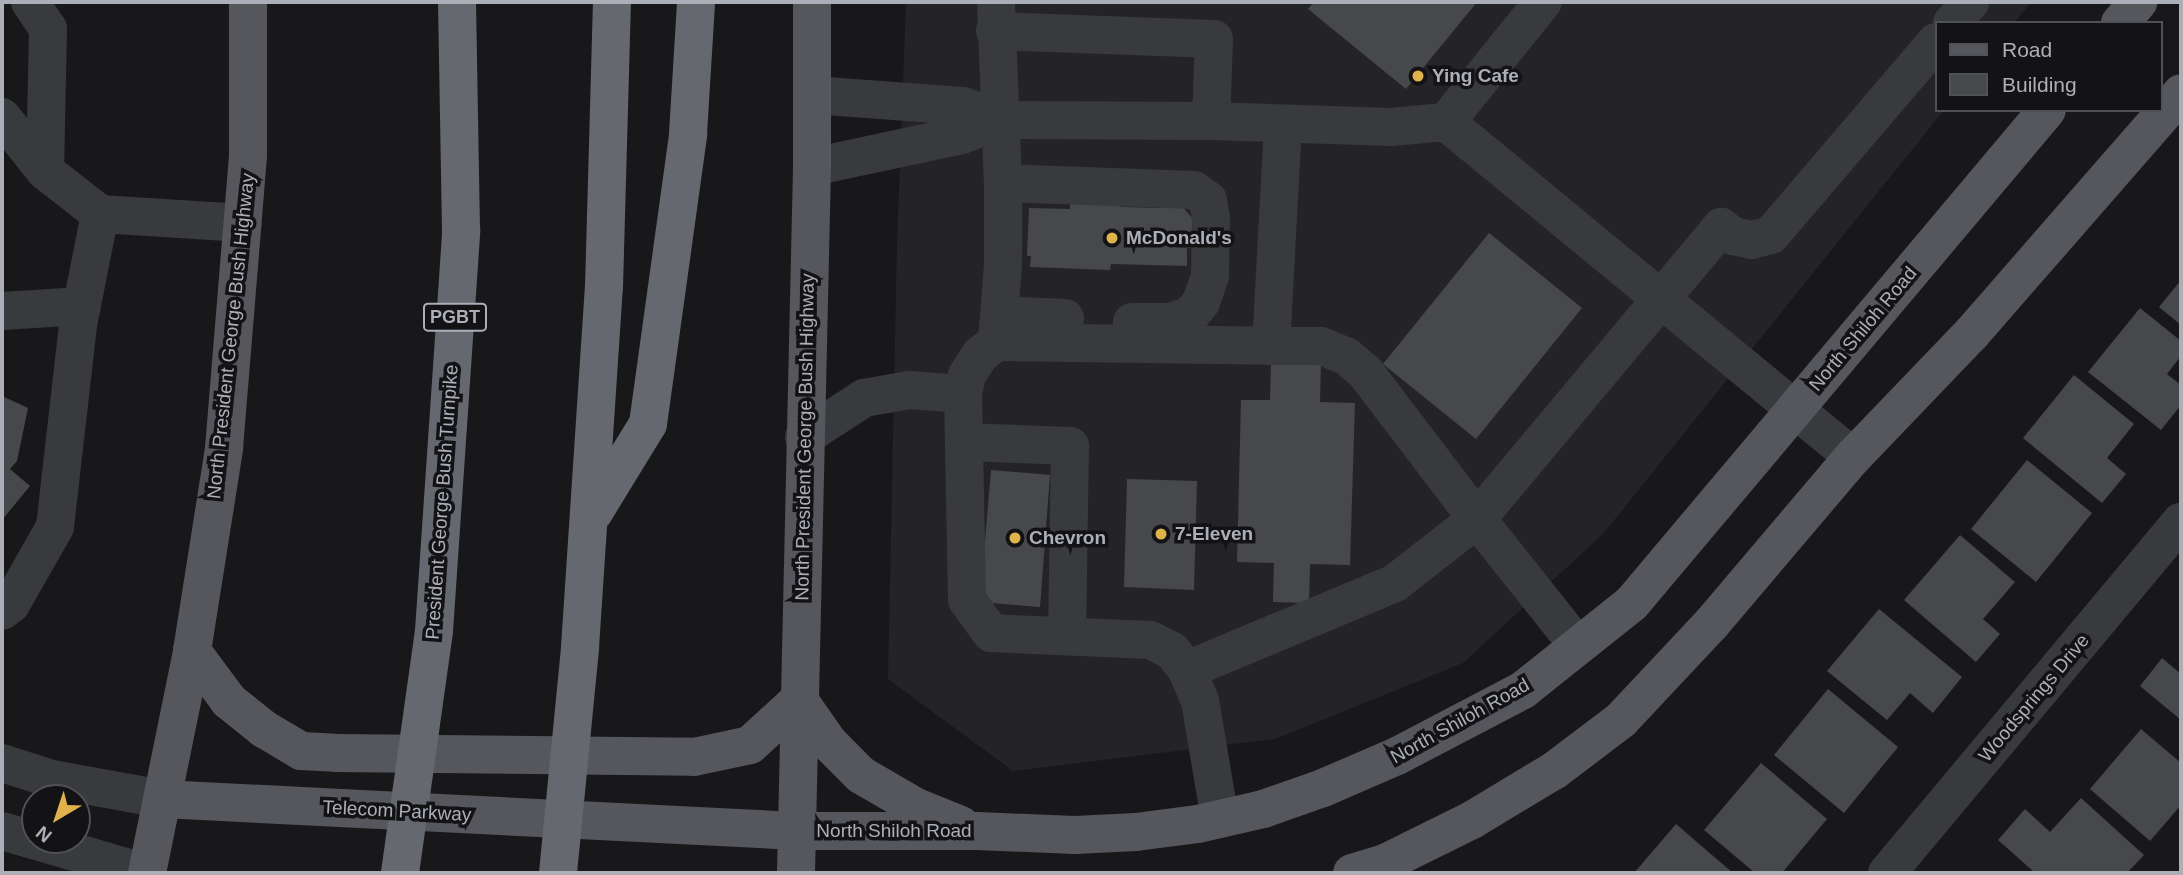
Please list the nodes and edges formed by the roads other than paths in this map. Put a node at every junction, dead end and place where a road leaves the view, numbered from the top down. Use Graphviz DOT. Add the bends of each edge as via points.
graph roads {
  1 [pos="30,2"];
  2 [pos="248,2"];
  3 [pos="457,2"];
  4 [pos="612,2"];
  5 [pos="696,2"];
  6 [pos="812,2"];
  7 [pos="1543,2"];
  8 [pos="1970,2"];
  9 [pos="2138,2"];
  10 [pos="995,16"];
  11 [pos="1954,21"];
  12 [pos="2122,21"];
  13 [pos="1934,44"];
  14 [pos="2181,93"];
  15 [pos="812,95"];
  16 [pos="2046,112"];
  17 [pos="2,117"];
  18 [pos="1003,120"];
  19 [pos="1211,121"];
  20 [pos="1446,122"];
  21 [pos="1283,125"];
  22 [pos="812,167"];
  23 [pos="44,172"];
  24 [pos="1003,183"];
  25 [pos="100,214"];
  26 [pos="243,223"];
  27 [pos="1664,299"];
  28 [pos="82,306"];
  29 [pos="2,311"];
  30 [pos="998,328"];
  31 [pos="1271,346"];
  32 [pos="963,394"];
  33 [pos="1796,408"];
  34 [pos="804,437"];
  35 [pos="964,442"];
  36 [pos="1853,457"];
  37 [pos="591,517"];
  38 [pos="1477,519"];
  39 [pos="2181,522"];
  40 [pos="5,604"];
  41 [pos="1068,636"];
  42 [pos="1578,646"];
  43 [pos="192,651"];
  44 [pos="1188,670"];
  45 [pos="799,700"];
  46 [pos="2,763"];
  47 [pos="162,799"];
  48 [pos="1220,819"];
  49 [pos="2,831"];
  50 [pos="797,831"];
  51 [pos="977,831"];
  52 [pos="147,873"];
  53 [pos="153,873"];
  54 [pos="400,873"];
  55 [pos="558,873"];
  56 [pos="796,873"];
  57 [pos="1352,873"];
  58 [pos="1887,873"];
  1 -- 23 [label="street" via="48,29"];
  2 -- 26 [label="main road, North President George Bush Highway"];
  3 -- 54 [label="highway, President George Bush Turnpike / PGBT, bridge" via="461,230 434,631"];
  4 -- 37 [label="highway"];
  5 -- 37 [label="highway" via="688,134 648,424"];
  6 -- 15 [label="main road, North President George Bush Highway"];
  7 -- 20 [label="street"];
  8 -- 11 [label="street"];
  9 -- 12 [label="main road"];
  10 -- 18 [label="street"];
  10 -- 19 [label="street" via="1213,39"];
  13 -- 27 [label="street" via="1771,235 1752,240 1733,236 1721,227"];
  14 -- 36 [label="main road" via="1972,333"];
  15 -- 18 [label="street" via="963,106"];
  15 -- 22 [label="main road, North President George Bush Highway"];
  16 -- 33 [label="main road, North Shiloh Road"];
  17 -- 23 [label="street"];
  18 -- 19 [label="street"];
  18 -- 22 [label="street" via="962,135"];
  18 -- 24 [label="street"];
  19 -- 21 [label="street"];
  20 -- 21 [label="street" via="1391,127"];
  20 -- 27 [label="street"];
  21 -- 31 [label="street"];
  22 -- 34 [label="main road, North President George Bush Highway"];
  23 -- 25 [label="street"];
  24 -- 30 [label="street"];
  24 -- 30 [label="street" via="1194,190 1208,200 1210,276 1191,315 1171,322"];
  25 -- 26 [label="street"];
  25 -- 28 [label="street"];
  26 -- 43 [label="main road, North President George Bush Highway" via="224,448"];
  27 -- 33 [label="street"];
  27 -- 38 [label="street"];
  28 -- 29 [label="street"];
  28 -- 40 [label="street" via="55,527"];
  30 -- 31 [label="street"];
  30 -- 32 [label="street" via="967,375"];
  31 -- 38 [label="street" via="1321,346 1346,356 1365,372"];
  32 -- 34 [label="street" via="909,390 864,398"];
  32 -- 35 [label="street"];
  33 -- 36 [label="street"];
  33 -- 42 [label="main road, North Shiloh Road" via="1632,603"];
  34 -- 45 [label="main road, North President George Bush Highway"];
  35 -- 41 [label="street" via="967,600 991,633"];
  35 -- 41 [label="street" via="1070,446"];
  36 -- 57 [label="main road" via="1712,623 1621,720 1555,770 1472,820 1385,863"];
  37 -- 55 [label="highway, bridge"];
  38 -- 42 [label="street"];
  38 -- 44 [label="street" via="1395,583"];
  39 -- 58 [label="street, Woodsprings Drive"];
  41 -- 44 [label="street" via="1150,640 1172,651"];
  42 -- 48 [label="main road, North Shiloh Road" via="1523,690 1397,757 1264,809"];
  43 -- 45 [label="main road" via="229,701 301,751 694,757 750,745"];
  43 -- 47 [label="main road, North President George Bush Highway"];
  44 -- 48 [label="street" via="1200,701"];
  45 -- 50 [label="main road, North President George Bush Highway"];
  45 -- 51 [label="main road" via="829,743 861,775 916,807"];
  46 -- 47 [label="street, Telecom Parkway" via="52,779"];
  47 -- 50 [label="main road, Telecom Parkway"];
  47 -- 52 [label="main road, North President George Bush Highway"];
  48 -- 51 [label="main road, North Shiloh Road" via="1136,832"];
  49 -- 52 [label="street"];
  50 -- 51 [label="main road, North Shiloh Road"];
  50 -- 56 [label="main road, North President George Bush Highway"];
  52 -- 53 [label="main road"];
}
